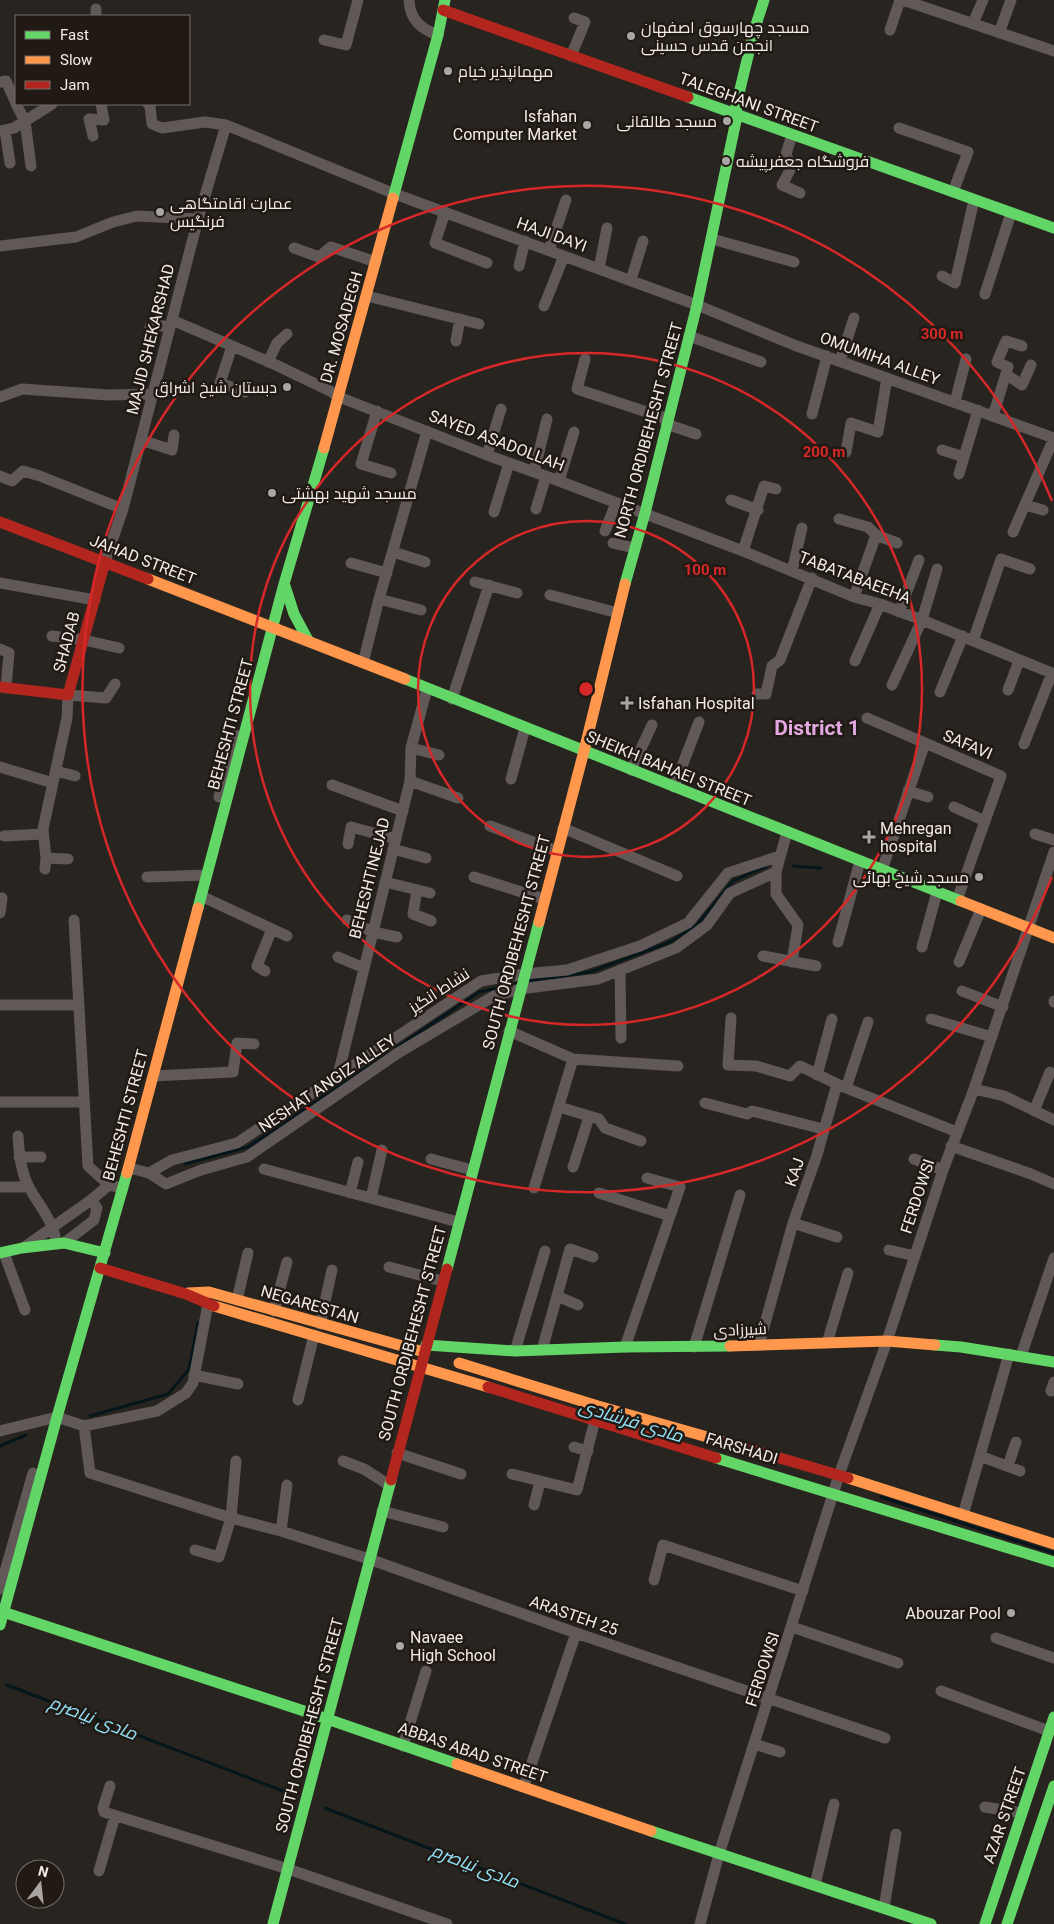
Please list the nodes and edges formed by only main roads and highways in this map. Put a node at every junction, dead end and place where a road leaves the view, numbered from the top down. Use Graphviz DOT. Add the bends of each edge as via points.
graph roads {
  1 [pos="764,0"];
  2 [pos="440,6"];
  3 [pos="737,116"];
  4 [pos="1054,228"];
  5 [pos="0,522"];
  6 [pos="105,562"];
  7 [pos="284,584"];
  8 [pos="268,630"];
  9 [pos="308,640"];
  10 [pos="3,687"];
  11 [pos="584,751"];
  12 [pos="1054,938"];
  13 [pos="102,1252"];
  14 [pos="2,1253"];
  15 [pos="100,1268"];
  16 [pos="186,1294"];
  17 [pos="425,1349"];
  18 [pos="1054,1362"];
  19 [pos="459,1363"];
  20 [pos="420,1366"];
  21 [pos="598,1406"];
  22 [pos="595,1420"];
  23 [pos="1054,1544"];
  24 [pos="1054,1562"];
  25 [pos="1,1609"];
  26 [pos="0,1625"];
  27 [pos="1054,1717"];
  28 [pos="327,1720"];
  29 [pos="1054,1786"];
  30 [pos="276,1923"];
  31 [pos="931,1924"];
  32 [pos="984,1924"];
  33 [pos="1008,1924"];
  1 -- 3 [label="main road, NORTH ORDIBEHESHT STREET" via="736,106"];
  2 -- 3 [label="main road, TALEGHANI STREET"];
  2 -- 7 [label="main road, DR. MOSADEGH" via="438,35"];
  3 -- 4 [label="main road, TALEGHANI STREET"];
  3 -- 11 [label="main road, NORTH ORDIBEHESHT STREET" via="697,305"];
  5 -- 6 [label="main road, JAHAD STREET"];
  6 -- 8 [label="main road, JAHAD STREET"];
  6 -- 10 [label="main road, SHADAB" via="68,694"];
  7 -- 8 [label="main road, DR. MOSADEGH"];
  7 -- 9 [label="main road" via="293,614"];
  8 -- 9 [label="main road, SHEIKH BAHAEI STREET"];
  8 -- 13 [label="main road, BEHESHTI STREET" via="129,1168 116,1187"];
  9 -- 11 [label="main road, SHEIKH BAHAEI STREET"];
  11 -- 12 [label="main road, SHEIKH BAHAEI STREET"];
  11 -- 17 [label="main road, SOUTH ORDIBEHESHT STREET"];
  13 -- 14 [label="main road" via="61,1244"];
  13 -- 15 [label="main road, BEHESHTI STREET"];
  15 -- 16 [label="main road, NEGARESTAN"];
  15 -- 25 [label="main road, BEHESHTI STREET" via="53,1418"];
  16 -- 17 [label="main road, NEGARESTAN" via="209,1292 320,1324"];
  16 -- 20 [label="main road, NEGARESTAN" via="208,1304"];
  17 -- 18 [label="main road, شیرزادی" via="515,1351 887,1341 961,1347"];
  17 -- 20 [label="main road, SOUTH ORDIBEHESHT STREET"];
  19 -- 21 [label="main road, FARSHADI"];
  20 -- 22 [label="main road, FARSHADI"];
  20 -- 28 [label="main road, SOUTH ORDIBEHESHT STREET"];
  21 -- 22 [label="main road"];
  21 -- 23 [label="main road, FARSHADI" via="839,1475"];
  22 -- 24 [label="main road, FARSHADI"];
  25 -- 26 [label="main road, BEHESHTI STREET"];
  25 -- 28 [label="main road, ABBAS ABAD STREET"];
  27 -- 32 [label="main road, AZAR STREET"];
  28 -- 30 [label="main road, SOUTH ORDIBEHESHT STREET"];
  28 -- 31 [label="main road, ABBAS ABAD STREET"];
  29 -- 33 [label="main road"];
}
